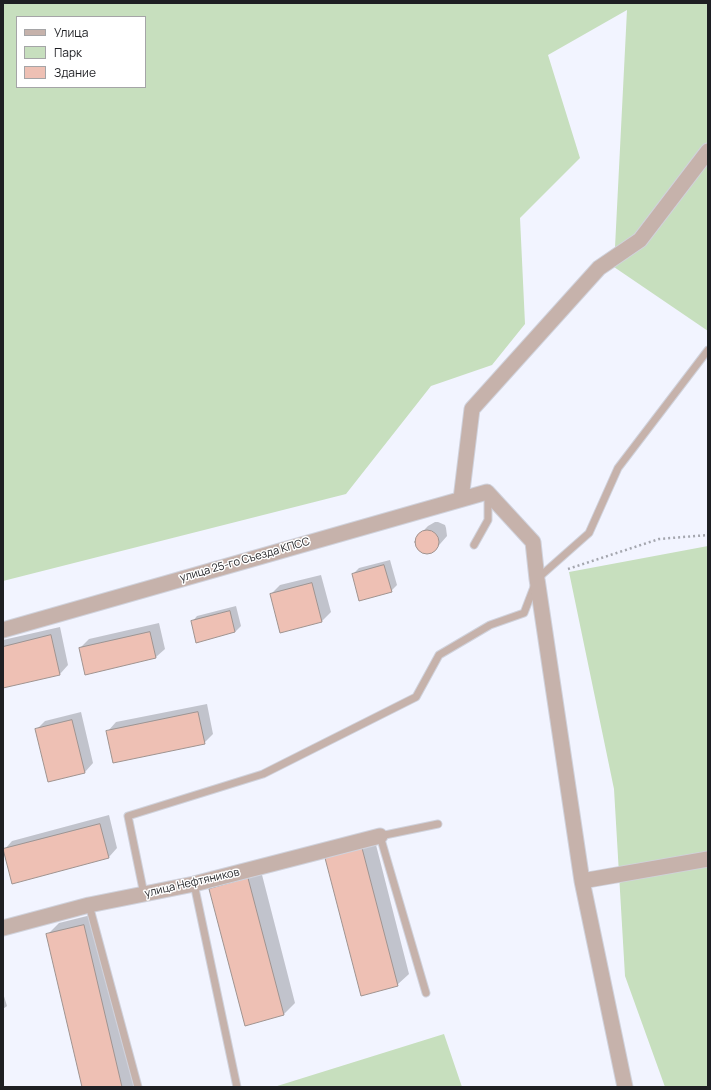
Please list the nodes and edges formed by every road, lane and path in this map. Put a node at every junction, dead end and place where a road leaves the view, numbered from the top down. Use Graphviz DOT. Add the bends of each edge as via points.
graph roads {
  1 [pos="708,151"];
  2 [pos="708,350"];
  3 [pos="488,492"];
  4 [pos="461,499"];
  5 [pos="708,535"];
  6 [pos="474,545"];
  7 [pos="566,570"];
  8 [pos="537,579"];
  9 [pos="3,630"];
  10 [pos="438,824"];
  11 [pos="380,836"];
  12 [pos="708,859"];
  13 [pos="582,881"];
  14 [pos="194,884"];
  15 [pos="144,894"];
  16 [pos="89,905"];
  17 [pos="3,928"];
  18 [pos="426,993"];
  19 [pos="138,1087"];
  20 [pos="237,1087"];
  21 [pos="625,1087"];
  1 -- 4 [label="street" via="640,240 599,268 472,409"];
  2 -- 8 [label="lane" via="618,468 589,533"];
  3 -- 4 [label="street, улица 25-го Съезда КПСС"];
  3 -- 6 [label="lane" via="488,520"];
  3 -- 8 [label="street" via="533,542"];
  4 -- 9 [label="street, улица 25-го Съезда КПСС"];
  5 -- 7 [label="path" via="659,539"];
  8 -- 13 [label="street"];
  8 -- 15 [label="lane" via="524,613 490,625 439,655 416,697 263,774 128,816"];
  10 -- 11 [label="lane"];
  11 -- 14 [label="street, улица Нефтяников"];
  11 -- 18 [label="lane"];
  12 -- 13 [label="street"];
  13 -- 21 [label="street"];
  14 -- 15 [label="street, улица Нефтяников"];
  14 -- 20 [label="lane"];
  15 -- 16 [label="street, улица Нефтяников"];
  16 -- 17 [label="street, улица Нефтяников"];
  16 -- 19 [label="lane"];
}
